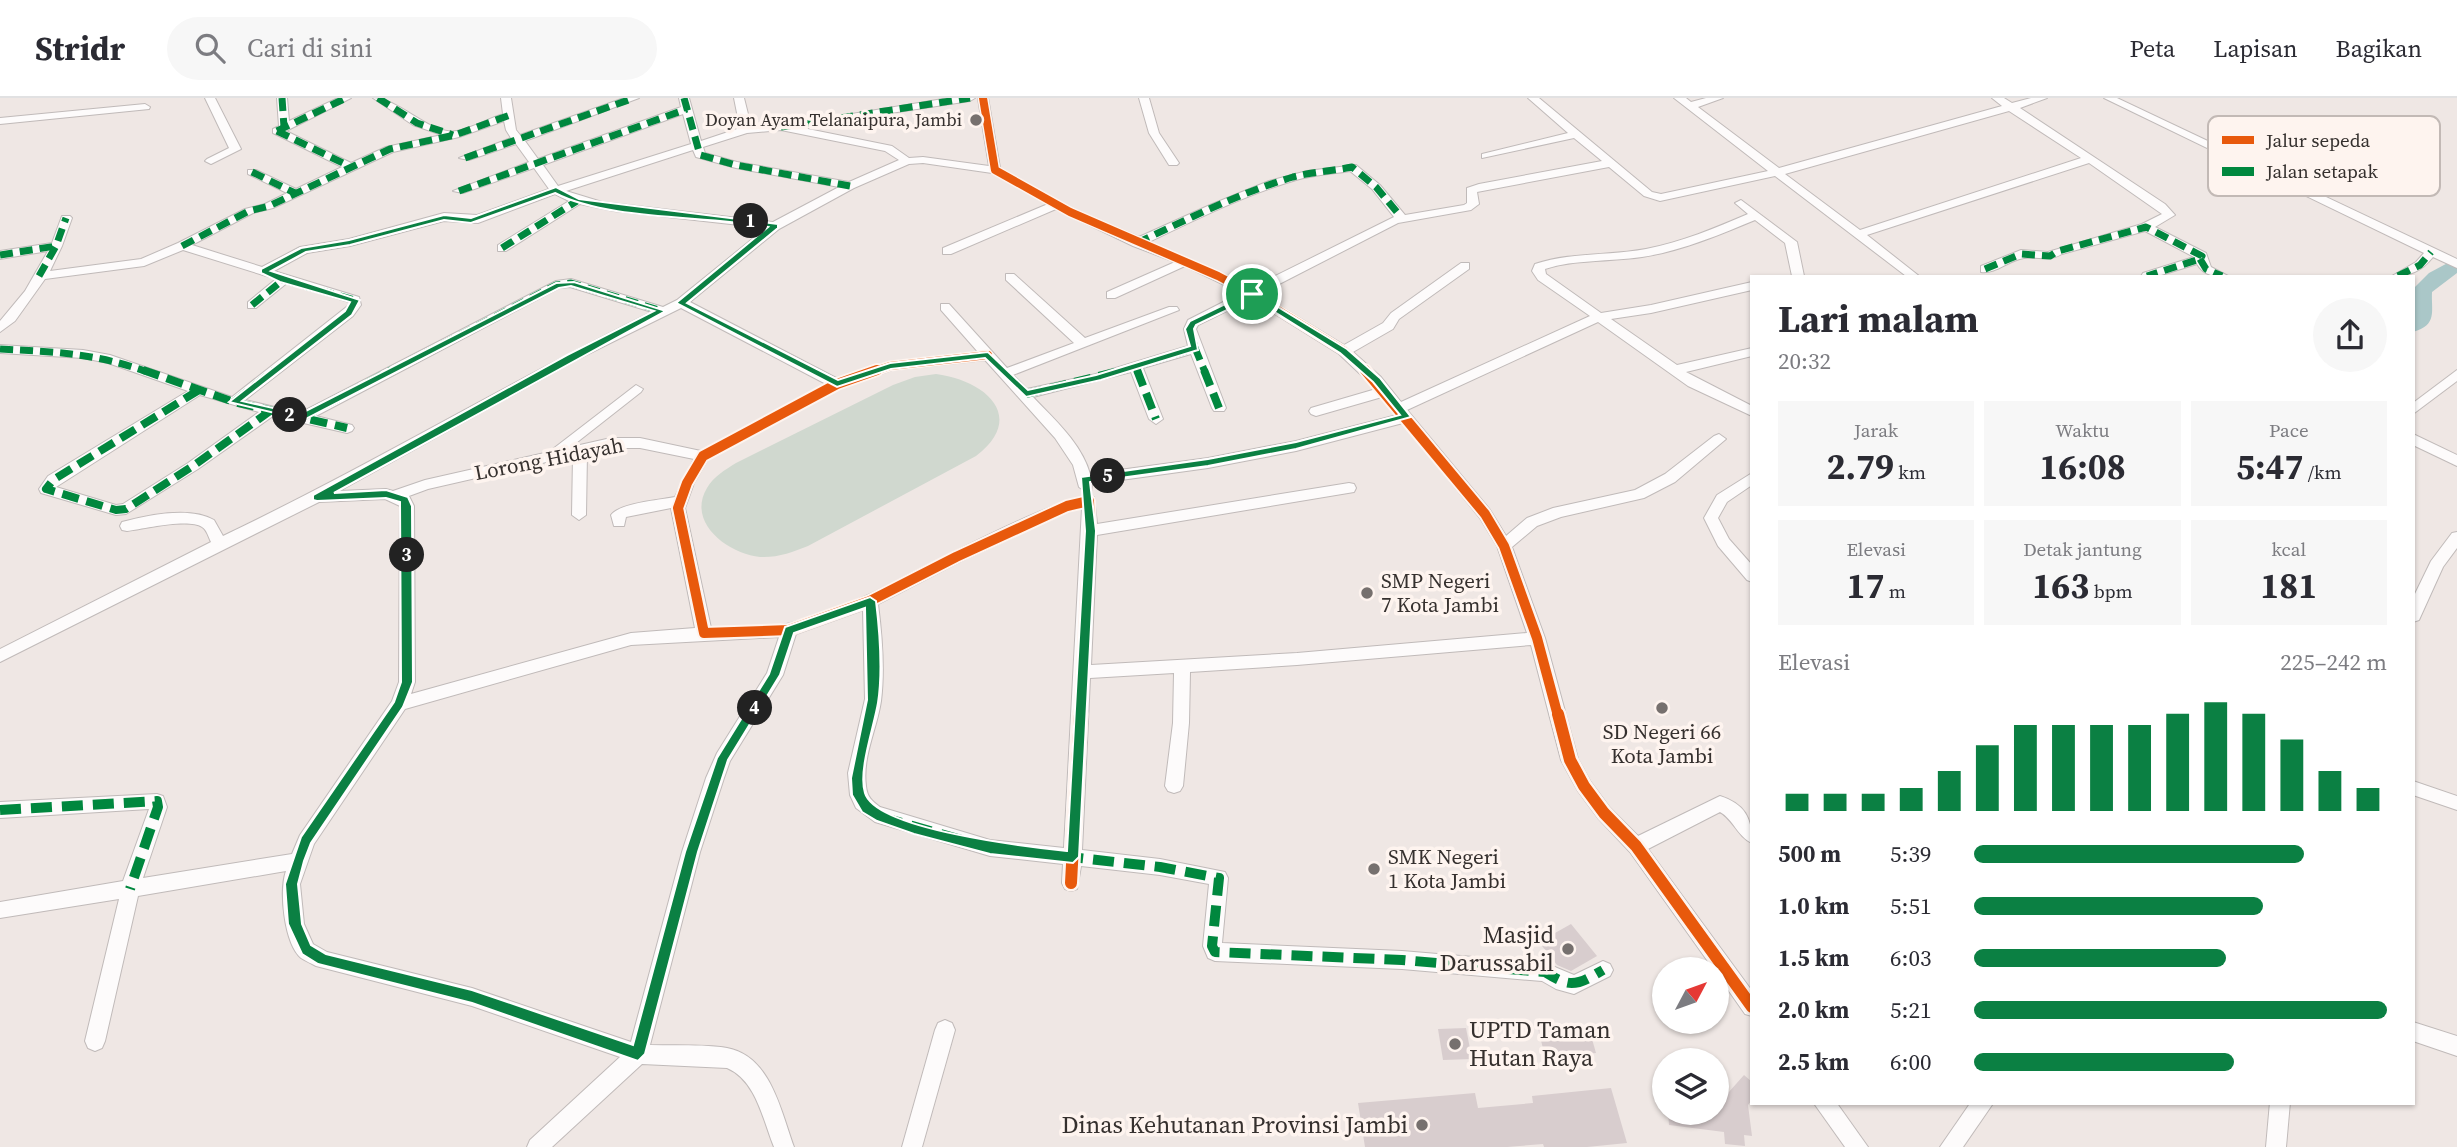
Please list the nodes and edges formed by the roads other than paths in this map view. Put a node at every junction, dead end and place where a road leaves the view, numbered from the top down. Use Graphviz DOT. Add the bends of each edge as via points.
graph roads {
  1 [pos="224,98"];
  2 [pos="282,98"];
  3 [pos="346,98"];
  4 [pos="378,98"];
  5 [pos="506,98"];
  6 [pos="634,98"];
  7 [pos="739,98"];
  8 [pos="970,98"];
  9 [pos="984,98"];
  10 [pos="1143,98"];
  11 [pos="1534,98"];
  12 [pos="1679,98"];
  13 [pos="1717,98"];
  14 [pos="1997,98"];
  15 [pos="2042,98"];
  16 [pos="2109,98"];
  17 [pos="211,99"];
  18 [pos="685,104"];
  19 [pos="1690,106"];
  20 [pos="145,107"];
  21 [pos="2011,107"];
  22 [pos="510,115"];
  23 [pos="0,121"];
  24 [pos="284,127"];
  25 [pos="781,127"];
  26 [pos="746,130"];
  27 [pos="1575,134"];
  28 [pos="455,135"];
  29 [pos="517,139"];
  30 [pos="696,145"];
  31 [pos="2208,145"];
  32 [pos="1486,156"];
  33 [pos="465,158"];
  34 [pos="2088,160"];
  35 [pos="211,161"];
  36 [pos="907,161"];
  37 [pos="536,163"];
  38 [pos="1173,163"];
  39 [pos="1612,163"];
  40 [pos="349,166"];
  41 [pos="995,170"];
  42 [pos="252,172"];
  43 [pos="1775,173"];
  44 [pos="850,186"];
  45 [pos="556,190"];
  46 [pos="459,191"];
  47 [pos="295,193"];
  48 [pos="2314,196"];
  49 [pos="577,201"];
  50 [pos="1741,203"];
  51 [pos="1056,205"];
  52 [pos="1757,215"];
  53 [pos="66,218"];
  54 [pos="1401,218"];
  55 [pos="775,226"];
  56 [pos="2146,227"];
  57 [pos="1859,234"];
  58 [pos="1137,243"];
  59 [pos="57,246"];
  60 [pos="182,246"];
  61 [pos="502,248"];
  62 [pos="947,251"];
  63 [pos="2436,254"];
  64 [pos="0,255"];
  65 [pos="2200,259"];
  66 [pos="1184,262"];
  67 [pos="2457,264"];
  68 [pos="1465,266"];
  69 [pos="1985,269"];
  70 [pos="264,271"];
  71 [pos="39,275"];
  72 [pos="1797,275"];
  73 [pos="1912,275"];
  74 [pos="2150,275"];
  75 [pos="2219,275"];
  76 [pos="2400,275"];
  77 [pos="1010,277"];
  78 [pos="283,280"];
  79 [pos="1750,286"];
  80 [pos="1252,294"];
  81 [pos="1111,295"];
  82 [pos="681,303"];
  83 [pos="252,305"];
  84 [pos="945,307"];
  85 [pos="1174,310"];
  86 [pos="662,311"];
  87 [pos="1599,317"];
  88 [pos="0,328"];
  89 [pos="1083,344"];
  90 [pos="1195,348"];
  91 [pos="0,349"];
  92 [pos="1344,351"];
  93 [pos="1750,352"];
  94 [pos="988,355"];
  95 [pos="1136,367"];
  96 [pos="1676,370"];
  97 [pos="1005,373"];
  98 [pos="2457,374"];
  99 [pos="837,384"];
  100 [pos="636,389"];
  101 [pos="200,390"];
  102 [pos="1386,391"];
  103 [pos="1026,394"];
  104 [pos="234,402"];
  105 [pos="1219,408"];
  106 [pos="2415,408"];
  107 [pos="270,411"];
  108 [pos="1316,411"];
  109 [pos="1750,411"];
  110 [pos="1403,412"];
  111 [pos="301,418"];
  112 [pos="1156,419"];
  113 [pos="347,428"];
  114 [pos="1719,439"];
  115 [pos="2415,440"];
  116 [pos="580,449"];
  117 [pos="551,456"];
  118 [pos="703,457"];
  119 [pos="2457,461"];
  120 [pos="1750,479"];
  121 [pos="1085,480"];
  122 [pos="1349,488"];
  123 [pos="397,495"];
  124 [pos="317,497"];
  125 [pos="1089,500"];
  126 [pos="678,501"];
  127 [pos="579,515"];
  128 [pos="619,522"];
  129 [pos="127,526"];
  130 [pos="1090,531"];
  131 [pos="2457,537"];
  132 [pos="219,544"];
  133 [pos="1504,545"];
  134 [pos="1750,574"];
  135 [pos="870,601"];
  136 [pos="2415,612"];
  137 [pos="789,630"];
  138 [pos="704,633"];
  139 [pos="1537,638"];
  140 [pos="0,656"];
  141 [pos="1182,666"];
  142 [pos="1083,672"];
  143 [pos="399,704"];
  144 [pos="1174,786"];
  145 [pos="2415,789"];
  146 [pos="2457,803"];
  147 [pos="0,810"];
  148 [pos="1750,832"];
  149 [pos="1636,846"];
  150 [pos="1073,857"];
  151 [pos="298,861"];
  152 [pos="1071,883"];
  153 [pos="130,889"];
  154 [pos="0,910"];
  155 [pos="1603,970"];
  156 [pos="1750,1004"];
  157 [pos="946,1030"];
  158 [pos="2415,1032"];
  159 [pos="95,1041"];
  160 [pos="2457,1046"];
  161 [pos="638,1054"];
  162 [pos="1825,1105"];
  163 [pos="1982,1105"];
  164 [pos="2280,1105"];
  165 [pos="537,1147"];
  166 [pos="784,1147"];
  167 [pos="912,1147"];
  168 [pos="1858,1147"];
  169 [pos="1950,1147"];
  170 [pos="2276,1147"];
  1 -- 17 [label="street"];
  2 -- 24 [label="street"];
  3 -- 24 [label="street"];
  4 -- 28 [label="street" via="418,123"];
  5 -- 22 [label="street"];
  6 -- 29 [label="street"];
  7 -- 26 [label="street"];
  8 -- 25 [label="street"];
  9 -- 41 [label="street"];
  10 -- 38 [label="street" via="1154,133"];
  11 -- 27 [label="street"];
  12 -- 19 [label="street"];
  13 -- 19 [label="street"];
  14 -- 21 [label="street"];
  15 -- 21 [label="street"];
  16 -- 31 [label="street"];
  17 -- 35 [label="street" via="235,149"];
  18 -- 30 [label="street"];
  18 -- 37 [label="street"];
  19 -- 43 [label="street"];
  20 -- 23 [label="street"];
  21 -- 34 [label="street"];
  21 -- 43 [label="street"];
  22 -- 28 [label="street"];
  22 -- 29 [label="street"];
  24 -- 40 [label="street" via="277,131"];
  25 -- 26 [label="street"];
  25 -- 36 [label="street" via="888,148"];
  26 -- 30 [label="street"];
  27 -- 32 [label="street"];
  27 -- 39 [label="street"];
  28 -- 40 [label="street" via="390,149"];
  29 -- 33 [label="street"];
  29 -- 37 [label="street"];
  30 -- 44 [label="street" via="701,156"];
  30 -- 45 [label="street"];
  34 -- 56 [label="street" via="2167,211 2169,217"];
  34 -- 57 [label="street"];
  36 -- 41 [label="street"];
  36 -- 44 [label="street"];
  37 -- 45 [label="street"];
  37 -- 46 [label="street"];
  39 -- 43 [label="street" via="1648,194 1660,198"];
  39 -- 54 [label="street" via="1483,186 1471,190 1473,204 1467,208"];
  40 -- 47 [label="street"];
  41 -- 51 [label="street"];
  42 -- 47 [label="street"];
  43 -- 57 [label="street"];
  44 -- 55 [label="street"];
  45 -- 49 [label="street"];
  45 -- 70 [label="street" via="471,221 444,217 304,250"];
  47 -- 60 [label="street"];
  48 -- 63 [label="street"];
  49 -- 55 [label="street"];
  49 -- 61 [label="street"];
  50 -- 52 [label="street"];
  51 -- 58 [label="street"];
  51 -- 62 [label="street"];
  52 -- 72 [label="street" via="1791,242"];
  52 -- 87 [label="street" via="1701,238 1645,253 1539,267 1542,277"];
  53 -- 59 [label="street"];
  54 -- 58 [label="street" via="1376,187 1350,167 1269,185"];
  54 -- 80 [label="street"];
  55 -- 82 [label="street"];
  56 -- 65 [label="street" via="2199,253"];
  56 -- 69 [label="street" via="2050,256 2021,254"];
  57 -- 73 [label="street"];
  58 -- 66 [label="street"];
  59 -- 64 [label="street"];
  59 -- 71 [label="street"];
  60 -- 70 [label="street"];
  60 -- 71 [label="street" via="144,262"];
  63 -- 67 [label="street"];
  63 -- 76 [label="street"];
  65 -- 74 [label="street"];
  65 -- 75 [label="street" via="2206,269"];
  66 -- 80 [label="street"];
  66 -- 81 [label="street"];
  68 -- 92 [label="street" via="1395,316 1388,326"];
  70 -- 78 [label="street"];
  71 -- 88 [label="street"];
  77 -- 89 [label="street"];
  78 -- 83 [label="street"];
  78 -- 104 [label="street" via="351,297 355,305"];
  79 -- 87 [label="street"];
  80 -- 90 [label="street" via="1193,323"];
  80 -- 92 [label="street"];
  82 -- 86 [label="street"];
  82 -- 99 [label="street"];
  84 -- 94 [label="street"];
  85 -- 89 [label="street"];
  86 -- 111 [label="street" via="571,284 556,285"];
  86 -- 124 [label="street"];
  87 -- 96 [label="street"];
  87 -- 110 [label="street"];
  89 -- 97 [label="street"];
  90 -- 95 [label="street"];
  90 -- 105 [label="street"];
  91 -- 101 [label="street" via="110,359"];
  92 -- 102 [label="street"];
  93 -- 96 [label="street"];
  94 -- 97 [label="street"];
  94 -- 99 [label="street" via="890,366"];
  95 -- 103 [label="street"];
  95 -- 112 [label="street"];
  96 -- 109 [label="street"];
  97 -- 103 [label="street"];
  98 -- 106 [label="street"];
  99 -- 118 [label="street"];
  100 -- 117 [label="street"];
  101 -- 104 [label="street"];
  101 -- 107 [label="street" via="53,480 46,489 122,510"];
  102 -- 108 [label="street"];
  102 -- 110 [label="street"];
  103 -- 121 [label="street" via="1073,452"];
  104 -- 107 [label="street"];
  107 -- 111 [label="street"];
  110 -- 121 [label="street" via="1296,446"];
  110 -- 133 [label="street" via="1485,514"];
  111 -- 113 [label="street"];
  114 -- 133 [label="street" via="1670,478 1639,494 1558,512 1532,522"];
  115 -- 119 [label="street"];
  116 -- 117 [label="street, Lorong Hidayah"];
  116 -- 118 [label="street, Lorong Hidayah" via="626,442"];
  116 -- 127 [label="street"];
  117 -- 123 [label="street, Lorong Hidayah"];
  118 -- 126 [label="street"];
  120 -- 134 [label="street" via="1726,494 1715,505 1712,517 1723,542"];
  121 -- 125 [label="street"];
  122 -- 130 [label="street"];
  123 -- 124 [label="street, Lorong Hidayah"];
  123 -- 143 [label="street" via="407,506 407,682"];
  124 -- 132 [label="street"];
  125 -- 130 [label="street"];
  125 -- 135 [label="street" via="956,556"];
  126 -- 128 [label="street" via="622,513"];
  126 -- 138 [label="street"];
  129 -- 132 [label="street" via="195,518 209,523"];
  130 -- 142 [label="street"];
  131 -- 136 [label="street" via="2436,565"];
  132 -- 140 [label="street"];
  133 -- 139 [label="street"];
  135 -- 137 [label="street"];
  135 -- 150 [label="street" via="873,700 857,778 867,808 914,828 990,848"];
  137 -- 138 [label="street"];
  137 -- 161 [label="street" via="775,675 715,778"];
  138 -- 143 [label="street" via="631,639"];
  139 -- 141 [label="street"];
  139 -- 149 [label="street" via="1570,760 1604,813"];
  141 -- 142 [label="street"];
  141 -- 144 [label="street"];
  142 -- 150 [label="street"];
  143 -- 151 [label="street" via="306,841"];
  145 -- 146 [label="street"];
  147 -- 153 [label="street" via="157,801"];
  148 -- 149 [label="street" via="1720,803"];
  149 -- 156 [label="street"];
  150 -- 152 [label="street"];
  150 -- 155 [label="street" via="1219,878 1215,952 1545,972 1569,987"];
  151 -- 153 [label="street"];
  151 -- 161 [label="street" via="291,884 295,924 306,950 323,960 472,997"];
  153 -- 154 [label="street"];
  153 -- 159 [label="street"];
  157 -- 167 [label="street"];
  158 -- 160 [label="street"];
  161 -- 165 [label="street"];
  161 -- 166 [label="street" via="728,1058 744,1065 761,1086"];
  162 -- 168 [label="street"];
  163 -- 169 [label="street"];
  164 -- 170 [label="street"];
}
